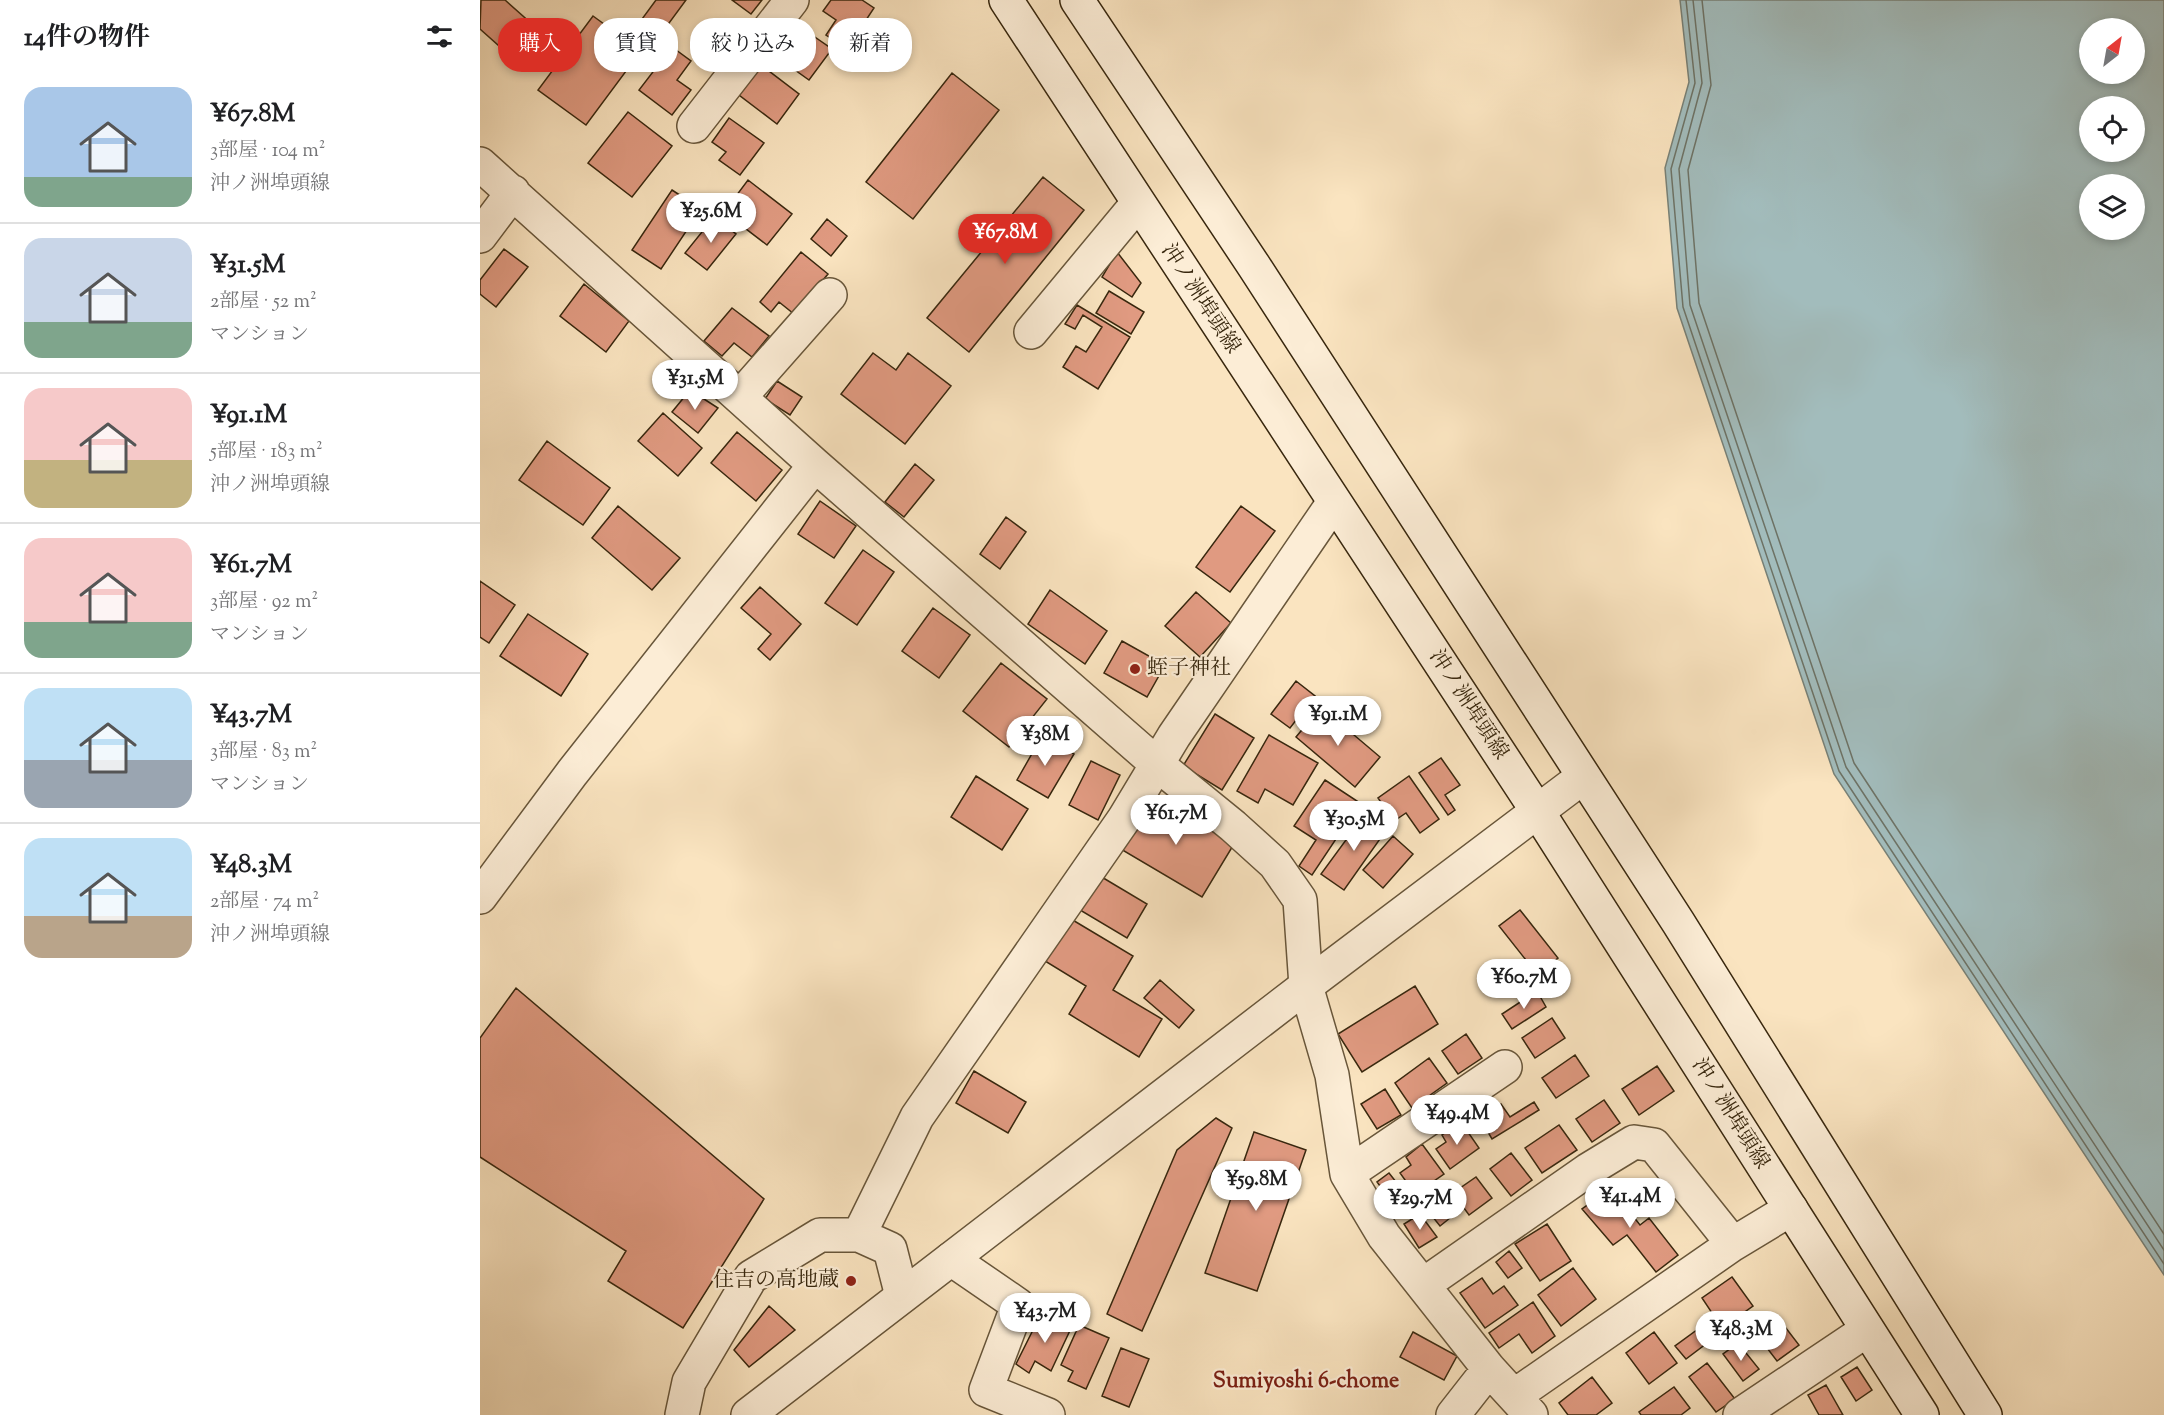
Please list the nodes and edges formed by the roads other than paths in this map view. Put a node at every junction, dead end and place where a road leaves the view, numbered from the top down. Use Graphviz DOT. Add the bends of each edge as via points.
graph roads {
  1 [pos="792,0"];
  2 [pos="1006,0"];
  3 [pos="1077,0"];
  4 [pos="694,126"];
  5 [pos="480,164"];
  6 [pos="513,192"];
  7 [pos="1137,203"];
  8 [pos="480,236"];
  9 [pos="830,295"];
  10 [pos="1030,332"];
  11 [pos="740,397"];
  12 [pos="815,465"];
  13 [pos="1334,502"];
  14 [pos="1158,765"];
  15 [pos="1583,777"];
  16 [pos="1538,812"];
  17 [pos="480,897"];
  18 [pos="1306,986"];
  19 [pos="1505,1067"];
  20 [pos="1347,1174"];
  21 [pos="1791,1209"];
  22 [pos="859,1235"];
  23 [pos="1733,1244"];
  24 [pos="951,1259"];
  25 [pos="1423,1285"];
  26 [pos="902,1296"];
  27 [pos="1867,1330"];
  28 [pos="1489,1369"];
  29 [pos="1523,1405"];
  30 [pos="682,1415"];
  31 [pos="748,1415"];
  32 [pos="1048,1415"];
  33 [pos="1453,1415"];
  34 [pos="1740,1415"];
  35 [pos="1922,1415"];
  36 [pos="1985,1415"];
  1 -- 4 [label="street"];
  2 -- 7 [label="street, 沖ノ洲埠頭線"];
  3 -- 15 [label="street" via="1254,266"];
  5 -- 6 [label="street"];
  6 -- 8 [label="street"];
  6 -- 11 [label="street"];
  7 -- 10 [label="street"];
  7 -- 13 [label="street, 沖ノ洲埠頭線"];
  9 -- 11 [label="street"];
  11 -- 12 [label="street"];
  12 -- 14 [label="street"];
  12 -- 17 [label="street" via="572,773"];
  13 -- 14 [label="street"];
  13 -- 16 [label="street, 沖ノ洲埠頭線"];
  14 -- 18 [label="street" via="1275,864 1300,900"];
  14 -- 22 [label="street" via="917,1117"];
  15 -- 16 [label="street"];
  15 -- 36 [label="street" via="1678,922"];
  16 -- 18 [label="street"];
  16 -- 21 [label="street, 沖ノ洲埠頭線"];
  18 -- 20 [label="street" via="1332,1075"];
  18 -- 24 [label="street"];
  19 -- 20 [label="street"];
  20 -- 25 [label="street" via="1384,1236"];
  21 -- 23 [label="street"];
  21 -- 27 [label="street, 沖ノ洲埠頭線"];
  22 -- 26 [label="street" via="890,1250"];
  22 -- 30 [label="street" via="820,1235 751,1277 689,1382"];
  23 -- 25 [label="street" via="1654,1145 1634,1142"];
  23 -- 29 [label="street"];
  24 -- 26 [label="street"];
  24 -- 32 [label="street" via="1018,1305 986,1390"];
  25 -- 28 [label="street"];
  26 -- 31 [label="street"];
  27 -- 34 [label="street"];
  27 -- 35 [label="street, 沖ノ洲埠頭線"];
  28 -- 29 [label="street"];
  28 -- 33 [label="street"];
}
